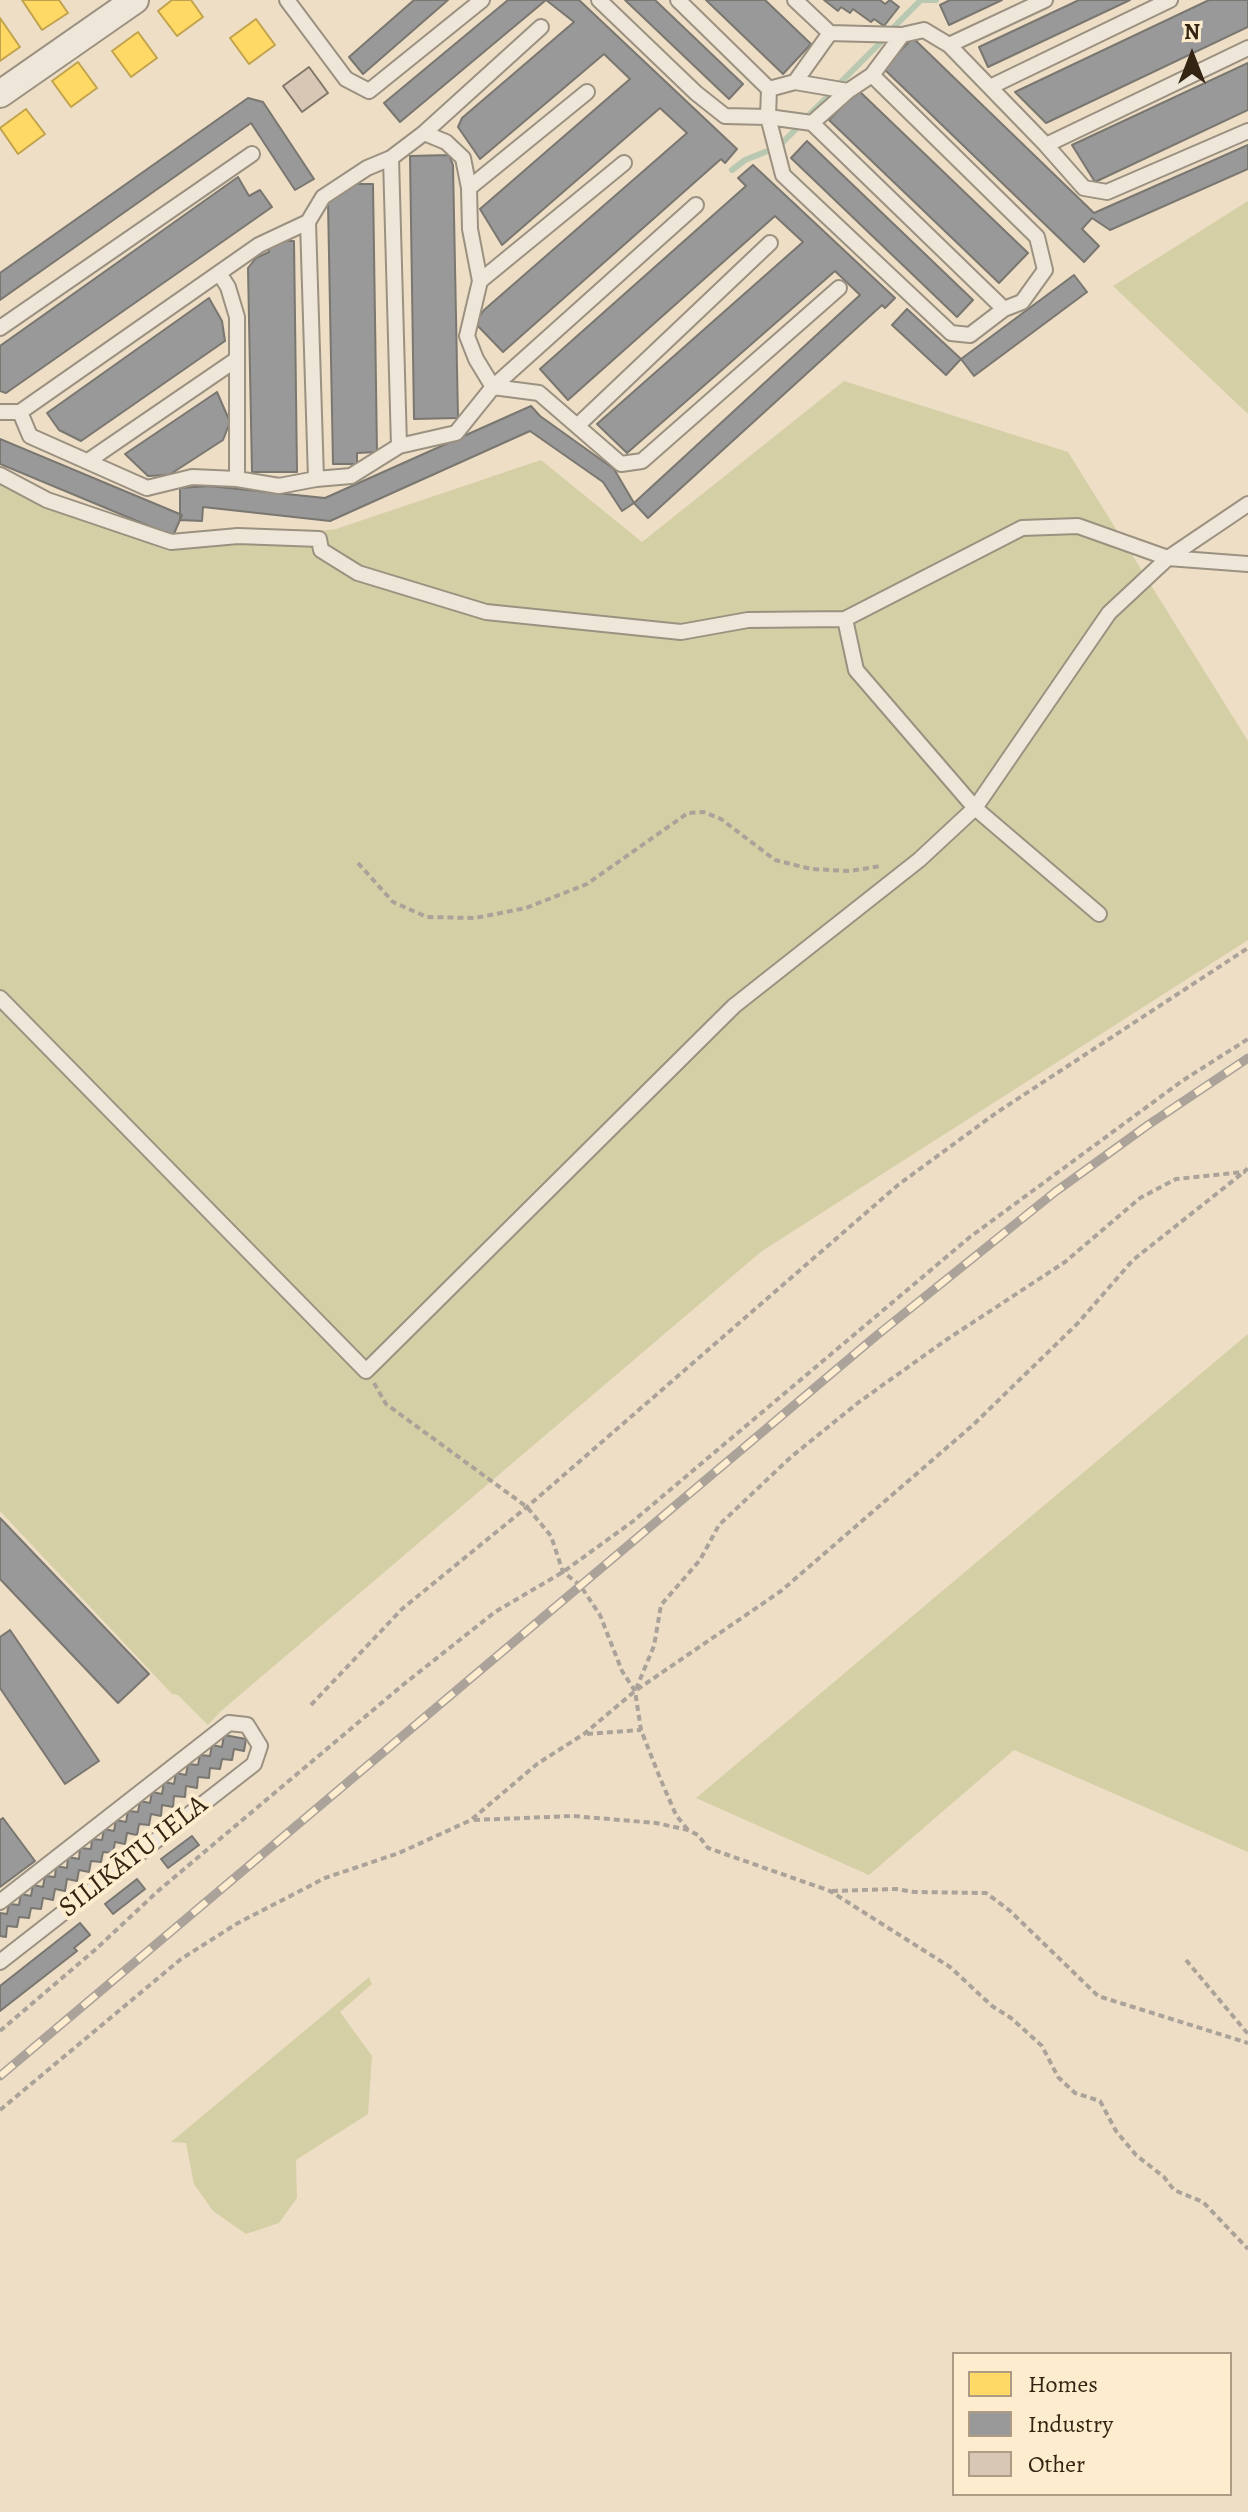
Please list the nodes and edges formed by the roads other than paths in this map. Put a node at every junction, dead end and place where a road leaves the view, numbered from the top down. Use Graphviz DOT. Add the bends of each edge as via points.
graph roads {
  1 [pos="135,0"];
  2 [pos="287,0"];
  3 [pos="482,0"];
  4 [pos="599,0"];
  5 [pos="678,0"];
  6 [pos="795,0"];
  7 [pos="1045,0"];
  8 [pos="1170,0"];
  9 [pos="541,27"];
  10 [pos="830,33"];
  11 [pos="902,35"];
  12 [pos="949,45"];
  13 [pos="1248,48"];
  14 [pos="872,75"];
  15 [pos="795,82"];
  16 [pos="990,87"];
  17 [pos="769,89"];
  18 [pos="848,91"];
  19 [pos="587,92"];
  20 [pos="0,94"];
  21 [pos="768,117"];
  22 [pos="812,123"];
  23 [pos="1248,131"];
  24 [pos="424,133"];
  25 [pos="1046,145"];
  26 [pos="252,154"];
  27 [pos="391,158"];
  28 [pos="624,163"];
  29 [pos="469,188"];
  30 [pos="696,205"];
  31 [pos="308,222"];
  32 [pos="770,243"];
  33 [pos="219,273"];
  34 [pos="480,281"];
  35 [pos="839,288"];
  36 [pos="1004,309"];
  37 [pos="0,328"];
  38 [pos="237,359"];
  39 [pos="493,387"];
  40 [pos="0,412"];
  41 [pos="20,412"];
  42 [pos="578,425"];
  43 [pos="399,446"];
  44 [pos="88,461"];
  45 [pos="0,475"];
  46 [pos="237,479"];
  47 [pos="316,479"];
  48 [pos="1248,504"];
  49 [pos="1168,558"];
  50 [pos="1248,564"];
  51 [pos="845,619"];
  52 [pos="975,808"];
  53 [pos="1099,914"];
  54 [pos="0,998"];
  55 [pos="0,1902"];
  56 [pos="0,1962"];
  1 -- 20 [label="street"];
  2 -- 3 [label="lane" via="346,79 369,91"];
  4 -- 21 [label="lane" via="725,116"];
  5 -- 17 [label="lane"];
  6 -- 10 [label="lane"];
  7 -- 12 [label="lane"];
  8 -- 16 [label="lane"];
  9 -- 24 [label="lane"];
  10 -- 11 [label="lane"];
  10 -- 15 [label="lane"];
  11 -- 12 [label="lane" via="924,30"];
  11 -- 14 [label="lane"];
  12 -- 16 [label="lane"];
  13 -- 25 [label="lane"];
  14 -- 18 [label="lane"];
  14 -- 36 [label="lane" via="1037,237 1045,270 1022,302"];
  15 -- 17 [label="lane"];
  15 -- 18 [label="lane"];
  16 -- 25 [label="lane"];
  17 -- 21 [label="lane"];
  18 -- 22 [label="lane"];
  19 -- 29 [label="lane"];
  21 -- 22 [label="lane"];
  21 -- 36 [label="lane" via="783,175 951,333 970,335"];
  22 -- 36 [label="lane"];
  23 -- 25 [label="lane" via="1107,192 1084,188"];
  24 -- 27 [label="lane"];
  24 -- 29 [label="lane" via="446,142 463,158"];
  26 -- 37 [label="lane"];
  27 -- 31 [label="lane" via="323,197"];
  27 -- 43 [label="lane"];
  28 -- 34 [label="lane"];
  29 -- 34 [label="lane"];
  30 -- 39 [label="lane"];
  31 -- 33 [label="lane" via="259,245"];
  31 -- 47 [label="lane"];
  32 -- 42 [label="lane"];
  33 -- 38 [label="lane" via="237,317"];
  33 -- 41 [label="lane"];
  34 -- 39 [label="lane" via="467,336"];
  35 -- 42 [label="lane" via="642,461 621,464"];
  38 -- 44 [label="lane"];
  38 -- 46 [label="lane"];
  39 -- 42 [label="lane" via="539,393"];
  39 -- 43 [label="lane" via="456,433"];
  40 -- 41 [label="lane"];
  41 -- 44 [label="lane" via="30,436"];
  43 -- 47 [label="lane" via="351,476"];
  44 -- 46 [label="lane" via="147,488 192,477"];
  45 -- 51 [label="lane" via="47,500 171,542 238,536 319,539 321,550 358,573 486,612 681,632 748,620"];
  46 -- 47 [label="lane" via="279,486"];
  48 -- 49 [label="lane"];
  49 -- 50 [label="lane"];
  49 -- 51 [label="lane" via="1078,526 1022,528"];
  49 -- 52 [label="lane" via="1109,613"];
  51 -- 52 [label="lane" via="856,670"];
  52 -- 53 [label="lane"];
  52 -- 54 [label="lane" via="919,860 734,1006 366,1371"];
  55 -- 56 [label="lane, SILIKĀTU IELA" via="229,1723 247,1725 260,1746 254,1764"];
}
